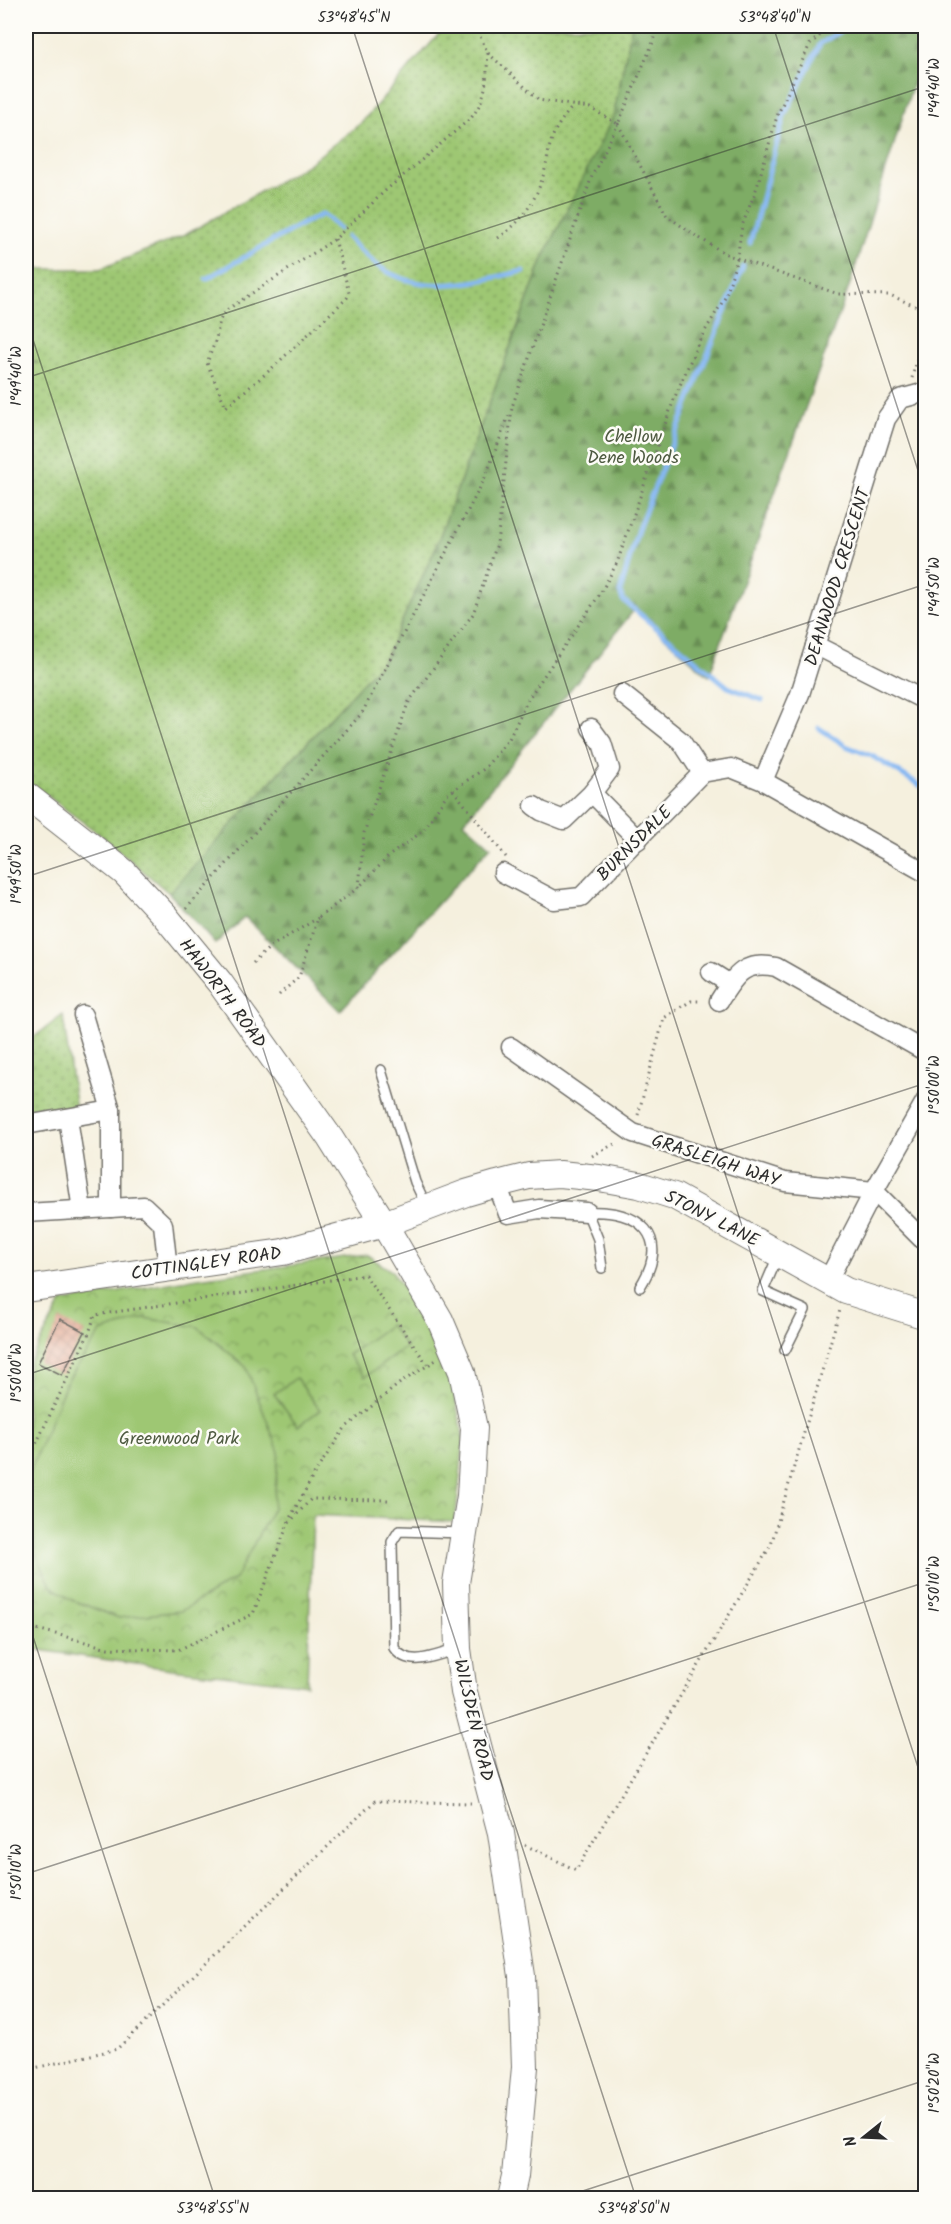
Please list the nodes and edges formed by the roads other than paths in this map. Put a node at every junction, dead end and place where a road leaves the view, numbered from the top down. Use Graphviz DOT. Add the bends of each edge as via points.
graph roads {
  1 [pos="926,392"];
  2 [pos="815,645"];
  3 [pos="622,694"];
  4 [pos="926,701"];
  5 [pos="591,728"];
  6 [pos="702,773"];
  7 [pos="763,781"];
  8 [pos="592,793"];
  9 [pos="26,795"];
  10 [pos="534,806"];
  11 [pos="638,840"];
  12 [pos="503,873"];
  13 [pos="926,873"];
  14 [pos="711,972"];
  15 [pos="730,984"];
  16 [pos="719,1001"];
  17 [pos="83,1015"];
  18 [pos="511,1047"];
  19 [pos="926,1052"];
  20 [pos="381,1070"];
  21 [pos="926,1100"];
  22 [pos="111,1110"];
  23 [pos="68,1118"];
  24 [pos="26,1125"];
  25 [pos="497,1184"];
  26 [pos="874,1191"];
  27 [pos="111,1208"];
  28 [pos="427,1208"];
  29 [pos="82,1210"];
  30 [pos="587,1212"];
  31 [pos="26,1213"];
  32 [pos="384,1224"];
  33 [pos="926,1243"];
  34 [pos="779,1253"];
  35 [pos="602,1268"];
  36 [pos="168,1269"];
  37 [pos="837,1286"];
  38 [pos="640,1287"];
  39 [pos="26,1289"];
  40 [pos="926,1316"];
  41 [pos="785,1350"];
  42 [pos="464,1533"];
  43 [pos="458,1649"];
  44 [pos="510,2199"];
  1 -- 2 [label="street, DEANWOOD CRESCENT" via="900,399 886,419"];
  2 -- 4 [label="street"];
  2 -- 7 [label="street, DEANWOOD CRESCENT" via="800,694"];
  3 -- 6 [label="street" via="681,741"];
  5 -- 8 [label="street" via="609,759 610,769"];
  6 -- 7 [label="street" via="731,768"];
  6 -- 11 [label="street, BURNSDALE"];
  7 -- 13 [label="street"];
  8 -- 10 [label="street" via="564,820"];
  8 -- 11 [label="street"];
  9 -- 32 [label="main road, HAWORTH ROAD" via="124,872 172,925 220,983 330,1138"];
  11 -- 12 [label="street, BURNSDALE" via="581,897 554,900"];
  14 -- 15 [label="street"];
  15 -- 16 [label="street"];
  15 -- 19 [label="street" via="751,965 776,967"];
  17 -- 22 [label="street"];
  18 -- 26 [label="street, GRASLEIGH WAY" via="633,1133 784,1182"];
  20 -- 28 [label="lane" via="415,1182"];
  21 -- 26 [label="street"];
  22 -- 23 [label="street"];
  22 -- 27 [label="street"];
  23 -- 24 [label="street"];
  23 -- 29 [label="street"];
  25 -- 28 [label="main road, STONY LANE"];
  25 -- 30 [label="street" via="508,1214 539,1209"];
  25 -- 34 [label="main road, STONY LANE" via="560,1174 639,1185 674,1196"];
  26 -- 33 [label="street"];
  26 -- 37 [label="street"];
  27 -- 29 [label="street"];
  27 -- 36 [label="street" via="144,1206 163,1224"];
  28 -- 32 [label="main road, STONY LANE"];
  29 -- 31 [label="street"];
  30 -- 35 [label="lane" via="598,1239"];
  30 -- 38 [label="lane" via="622,1215 648,1232 654,1259"];
  32 -- 36 [label="main road, COTTINGLEY ROAD" via="284,1252"];
  32 -- 42 [label="main road, WILSDEN ROAD" via="440,1320 462,1372 474,1428"];
  34 -- 37 [label="main road, STONY LANE"];
  34 -- 41 [label="lane" via="763,1291 805,1310"];
  36 -- 39 [label="main road, COTTINGLEY ROAD"];
  37 -- 40 [label="main road, STONY LANE"];
  42 -- 43 [label="main road, WILSDEN ROAD" via="456,1583"];
  42 -- 43 [label="lane" via="399,1531 392,1542 394,1648 399,1655 418,1660"];
  43 -- 44 [label="main road, WILSDEN ROAD" via="464,1692 501,1833 522,1976 525,2067"];
}
